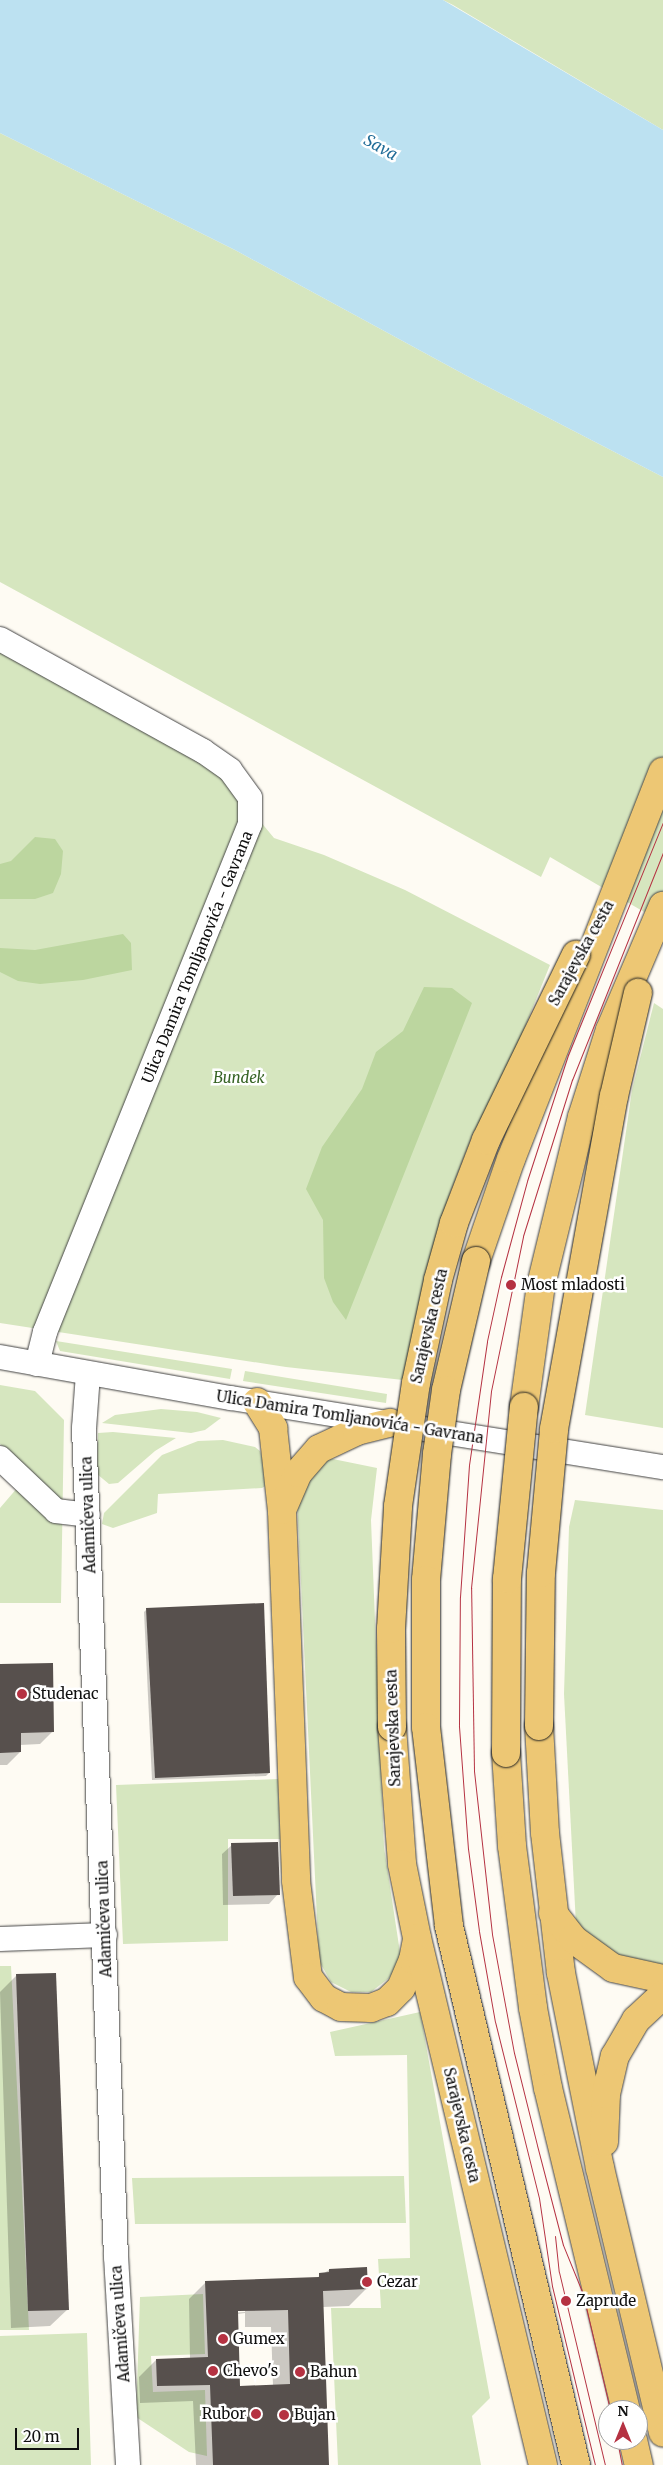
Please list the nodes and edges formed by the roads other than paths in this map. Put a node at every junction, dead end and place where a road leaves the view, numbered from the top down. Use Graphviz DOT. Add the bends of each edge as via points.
graph roads {
  1 [pos="0,640"];
  2 [pos="663,772"];
  3 [pos="660,913"];
  4 [pos="583,959"];
  5 [pos="632,990"];
  6 [pos="0,1357"];
  7 [pos="37,1364"];
  8 [pos="88,1374"];
  9 [pos="257,1402"];
  10 [pos="390,1423"];
  11 [pos="0,1458"];
  12 [pos="663,1467"];
  13 [pos="282,1511"];
  14 [pos="88,1516"];
  15 [pos="553,1913"];
  16 [pos="105,1935"];
  17 [pos="417,1938"];
  18 [pos="0,1939"];
  19 [pos="663,1978"];
  20 [pos="663,1995"];
  21 [pos="600,2168"];
  22 [pos="624,2400"];
  23 [pos="663,2433"];
  24 [pos="635,2450"];
  25 [pos="128,2465"];
  26 [pos="543,2465"];
  27 [pos="576,2465"];
  28 [pos="639,2465"];
  1 -- 7 [label="street, Ulica Damira Tomljanovića - Gavrana" via="203,751 230,770 250,798 250,824 45,1332"];
  2 -- 4 [label="main road, Sarajevska cesta" via="614,894"];
  3 -- 5 [label="main road"];
  4 -- 17 [label="main road, Sarajevska cesta, bridge" via="483,1148 454,1223 416,1383 398,1506 392,1612 392,1727 402,1864"];
  4 -- 27 [label="main road, Sarajevska cesta, bridge" via="491,1214 460,1325 437,1454 424,1639 426,1727 449,1926"];
  5 -- 15 [label="main road, bridge" via="554,1429 541,1573 539,1726"];
  5 -- 22 [label="main road, bridge" via="582,1117 541,1285 511,1520 505,1672 512,1846 533,2008 548,2088"];
  6 -- 7 [label="street, Ulica Damira Tomljanovića - Gavrana"];
  7 -- 8 [label="street, Ulica Damira Tomljanovića - Gavrana"];
  8 -- 9 [label="street, Ulica Damira Tomljanovića - Gavrana"];
  8 -- 14 [label="street, Adamičeva ulica" via="84,1428"];
  9 -- 10 [label="street, Ulica Damira Tomljanovića - Gavrana"];
  9 -- 13 [label="main road" via="273,1428"];
  10 -- 12 [label="street, Ulica Damira Tomljanovića - Gavrana"];
  10 -- 13 [label="main road" via="357,1432 319,1449 298,1473"];
  11 -- 14 [label="street" via="51,1507"];
  13 -- 17 [label="main road" via="296,1881 308,1978 324,1998 341,2007 371,2008 387,2002 401,1988 414,1960"];
  14 -- 16 [label="street, Adamičeva ulica"];
  15 -- 19 [label="main road" via="573,1939 605,1963 642,1976"];
  15 -- 21 [label="main road" via="578,2066"];
  16 -- 18 [label="street"];
  16 -- 25 [label="street, Adamičeva ulica" via="116,2256"];
  17 -- 26 [label="main road, Sarajevska cesta"];
  20 -- 21 [label="main road" via="636,2020 615,2056 606,2094"];
  21 -- 23 [label="main road"];
  24 -- 28 [label="main road"];
}
